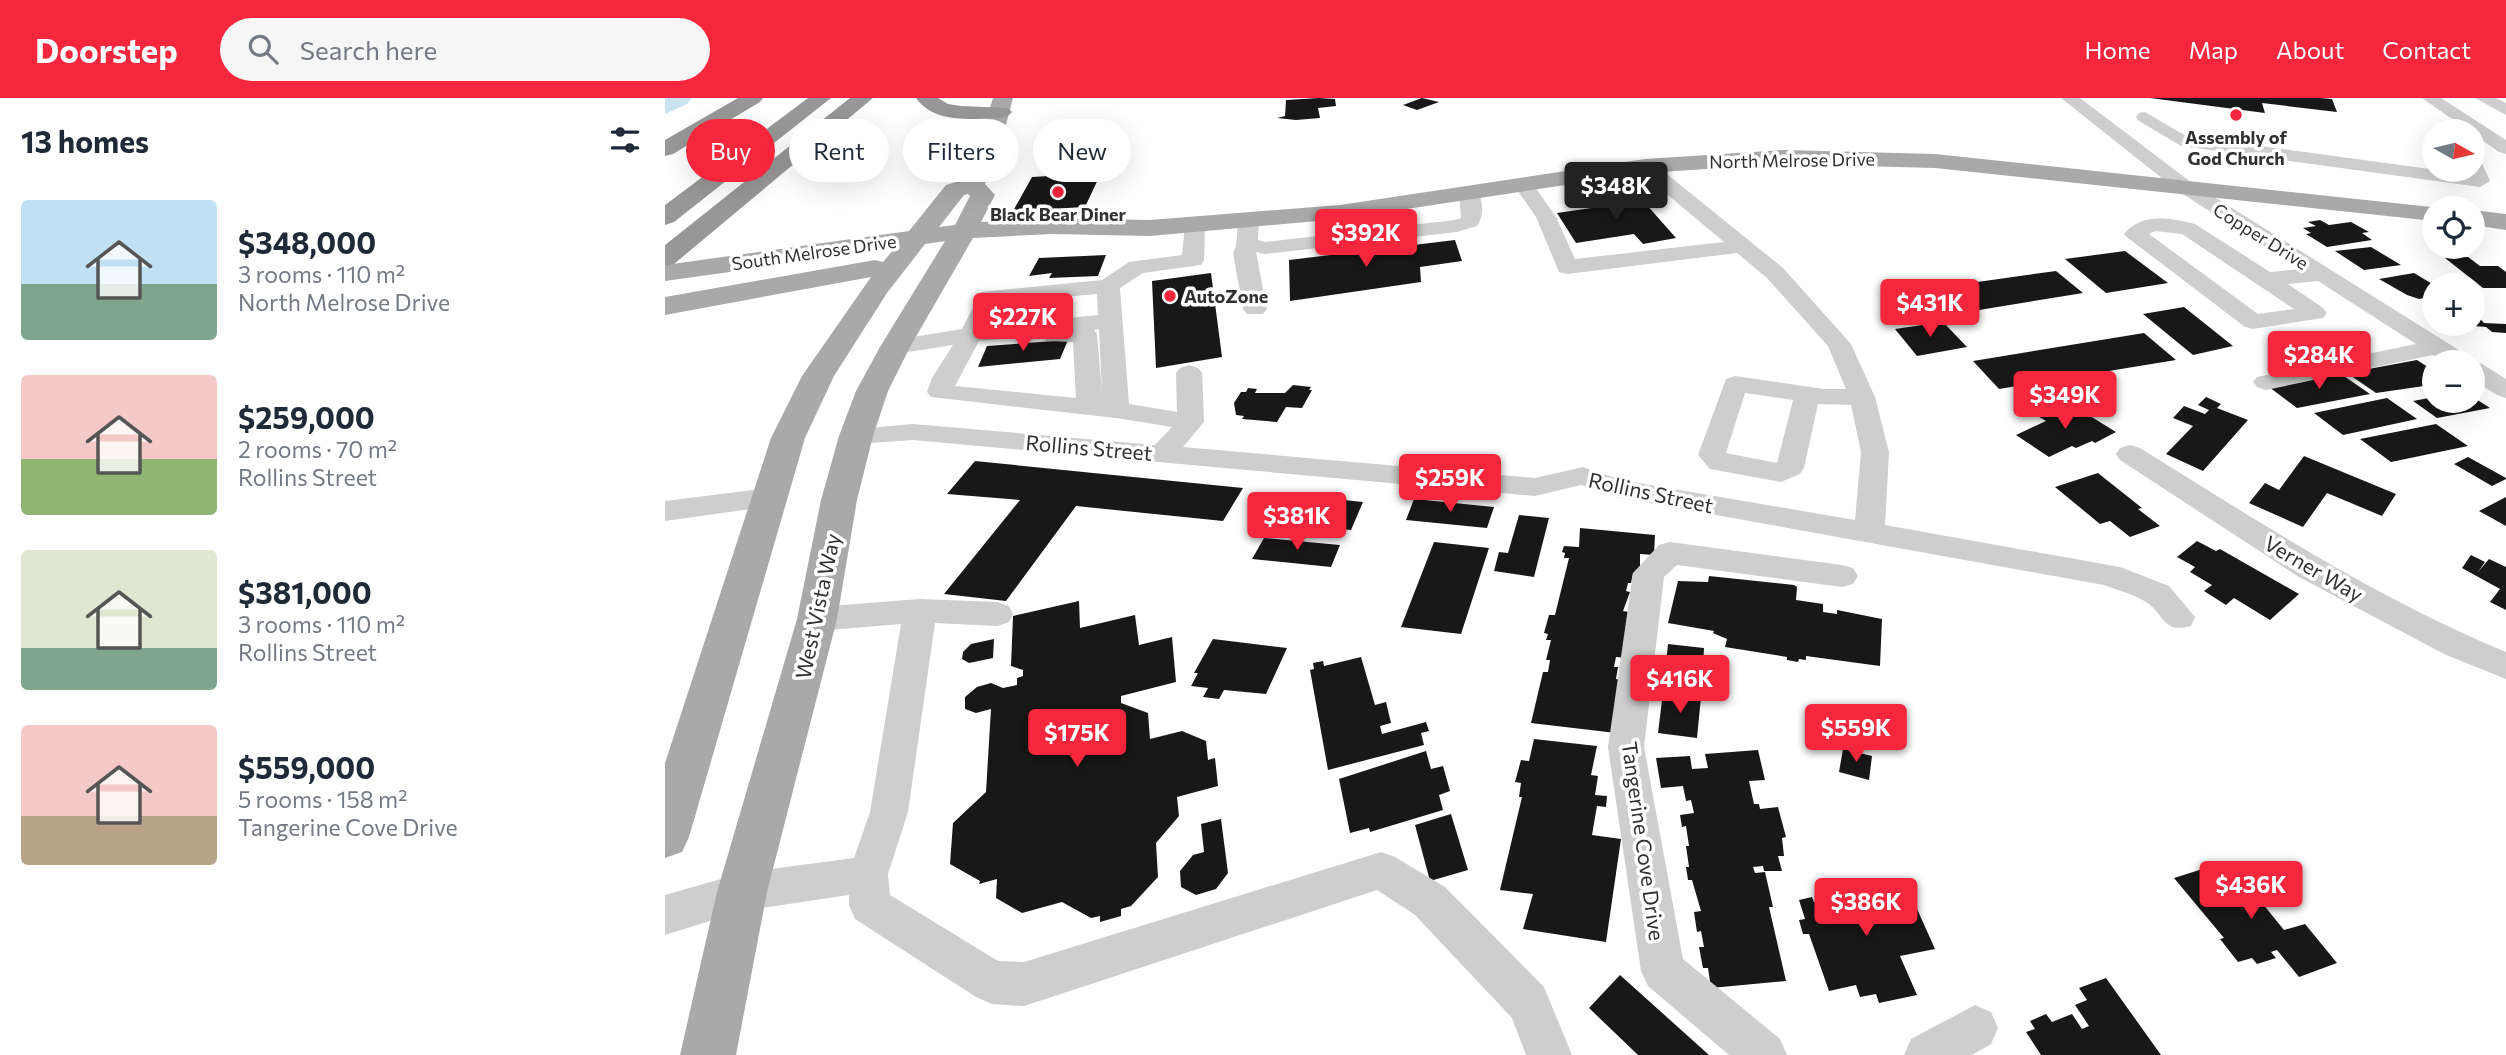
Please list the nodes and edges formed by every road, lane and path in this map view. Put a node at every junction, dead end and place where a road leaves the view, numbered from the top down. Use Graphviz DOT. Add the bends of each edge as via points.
graph roads {
  1 [pos="753,98"];
  2 [pos="821,98"];
  3 [pos="863,98"];
  4 [pos="970,98"];
  5 [pos="2069,98"];
  6 [pos="2430,98"];
  7 [pos="2483,98"];
  8 [pos="927,99"];
  9 [pos="1002,105"];
  10 [pos="2506,110"];
  11 [pos="2145,117"];
  12 [pos="2095,118"];
  13 [pos="2182,120"];
  14 [pos="2504,144"];
  15 [pos="665,149"];
  16 [pos="2485,162"];
  17 [pos="2506,164"];
  18 [pos="1645,166"];
  19 [pos="2422,173"];
  20 [pos="1523,184"];
  21 [pos="972,185"];
  22 [pos="2185,187"];
  23 [pos="1469,192"];
  24 [pos="2422,213"];
  25 [pos="665,217"];
  26 [pos="2485,219"];
  27 [pos="1249,220"];
  28 [pos="2506,222"];
  29 [pos="1195,225"];
  30 [pos="917,237"];
  31 [pos="958,242"];
  32 [pos="1250,246"];
  33 [pos="1741,246"];
  34 [pos="675,250"];
  35 [pos="894,264"];
  36 [pos="665,273"];
  37 [pos="2322,274"];
  38 [pos="2266,279"];
  39 [pos="1108,286"];
  40 [pos="665,306"];
  41 [pos="1255,309"];
  42 [pos="1110,321"];
  43 [pos="968,339"];
  44 [pos="895,347"];
  45 [pos="2437,347"];
  46 [pos="2442,350"];
  47 [pos="1189,373"];
  48 [pos="2485,377"];
  49 [pos="2266,382"];
  50 [pos="2506,390"];
  51 [pos="1807,395"];
  52 [pos="1861,397"];
  53 [pos="1096,408"];
  54 [pos="1191,422"];
  55 [pos="856,436"];
  56 [pos="1054,444"];
  57 [pos="1163,453"];
  58 [pos="2130,454"];
  59 [pos="769,498"];
  60 [pos="665,511"];
  61 [pos="1869,533"];
  62 [pos="1842,576"];
  63 [pos="920,611"];
  64 [pos="997,614"];
  65 [pos="2179,617"];
  66 [pos="817,619"];
  67 [pos="2506,666"];
  68 [pos="665,837"];
  69 [pos="869,874"];
  70 [pos="742,892"];
  71 [pos="665,915"];
  72 [pos="1975,1028"];
  73 [pos="708,1055"];
  74 [pos="1549,1055"];
  75 [pos="1764,1055"];
  76 [pos="1927,1055"];
  1 -- 15 [label="highway"];
  2 -- 25 [label="highway"];
  3 -- 34 [label="highway"];
  4 -- 8 [label="highway"];
  5 -- 12 [label="street, Copper Drive"];
  6 -- 14 [label="street"];
  7 -- 10 [label="street"];
  8 -- 9 [label="highway" via="951,110"];
  9 -- 21 [label="main road, West Vista Way"];
  11 -- 12 [label="street"];
  11 -- 13 [label="street"];
  11 -- 19 [label="street" via="2181,141"];
  12 -- 22 [label="street, Copper Drive"];
  16 -- 17 [label="street"];
  18 -- 20 [label="main road, North Melrose Drive"];
  18 -- 22 [label="main road, North Melrose Drive" via="1784,157 1885,158"];
  18 -- 33 [label="street"];
  20 -- 23 [label="main road, North Melrose Drive"];
  20 -- 33 [label="street" via="1546,217 1567,267"];
  21 -- 30 [label="main road" via="955,190"];
  21 -- 31 [label="main road, West Vista Way" via="983,195"];
  22 -- 24 [label="main road, North Melrose Drive"];
  22 -- 37 [label="street, Copper Drive"];
  23 -- 27 [label="main road, North Melrose Drive" via="1340,212"];
  23 -- 32 [label="street" via="1474,211 1465,224 1265,248"];
  26 -- 28 [label="main road"];
  27 -- 29 [label="main road, North Melrose Drive"];
  27 -- 32 [label="street"];
  29 -- 31 [label="main road, North Melrose Drive" via="1042,245"];
  29 -- 39 [label="street" via="1193,260 1137,267"];
  30 -- 31 [label="main road, South Melrose Drive"];
  30 -- 35 [label="main road"];
  30 -- 36 [label="main road, South Melrose Drive"];
  31 -- 35 [label="main road, South Melrose Drive"];
  31 -- 44 [label="main road, West Vista Way"];
  32 -- 41 [label="street" via="1244,253"];
  33 -- 52 [label="street" via="1775,274 1839,344"];
  35 -- 40 [label="main road, South Melrose Drive"];
  35 -- 59 [label="main road" via="818,376 788,438"];
  37 -- 38 [label="street"];
  37 -- 45 [label="street, Copper Drive"];
  38 -- 38 [label="street" via="2188,228 2151,224 2134,234 2253,322 2315,313"];
  39 -- 42 [label="street"];
  39 -- 43 [label="street" via="989,297"];
  42 -- 43 [label="street"];
  42 -- 53 [label="street"];
  43 -- 44 [label="street"];
  43 -- 53 [label="street" via="1085,334"];
  43 -- 53 [label="street" via="940,392"];
  44 -- 55 [label="main road, West Vista Way"];
  45 -- 46 [label="street, Copper Drive"];
  45 -- 49 [label="street"];
  47 -- 54 [label="street"];
  48 -- 50 [label="street"];
  51 -- 52 [label="street"];
  52 -- 61 [label="street" via="1875,452"];
  53 -- 54 [label="street"];
  53 -- 56 [label="street"];
  54 -- 57 [label="street"];
  55 -- 56 [label="street, Rollins Street" via="905,432"];
  55 -- 66 [label="main road, West Vista Way"];
  56 -- 57 [label="street, Rollins Street"];
  57 -- 61 [label="street, Rollins Street" via="1535,487 1583,476 1616,488"];
  58 -- 67 [label="street, Verner Way" via="2310,569"];
  59 -- 60 [label="street"];
  59 -- 68 [label="main road"];
  61 -- 65 [label="street, Rollins Street" via="2109,575 2158,594"];
  62 -- 75 [label="street, Tangerine Cove Drive" via="1670,553 1649,573 1626,747 1663,971"];
  63 -- 64 [label="street"];
  63 -- 66 [label="street"];
  63 -- 69 [label="street" via="889,812"];
  66 -- 70 [label="main road, West Vista Way"];
  69 -- 70 [label="street"];
  69 -- 74 [label="street" via="870,905 992,982 1024,984 1381,870 1430,901 1528,1003"];
  70 -- 71 [label="street"];
  70 -- 73 [label="main road, West Vista Way"];
  72 -- 76 [label="street"];
}
